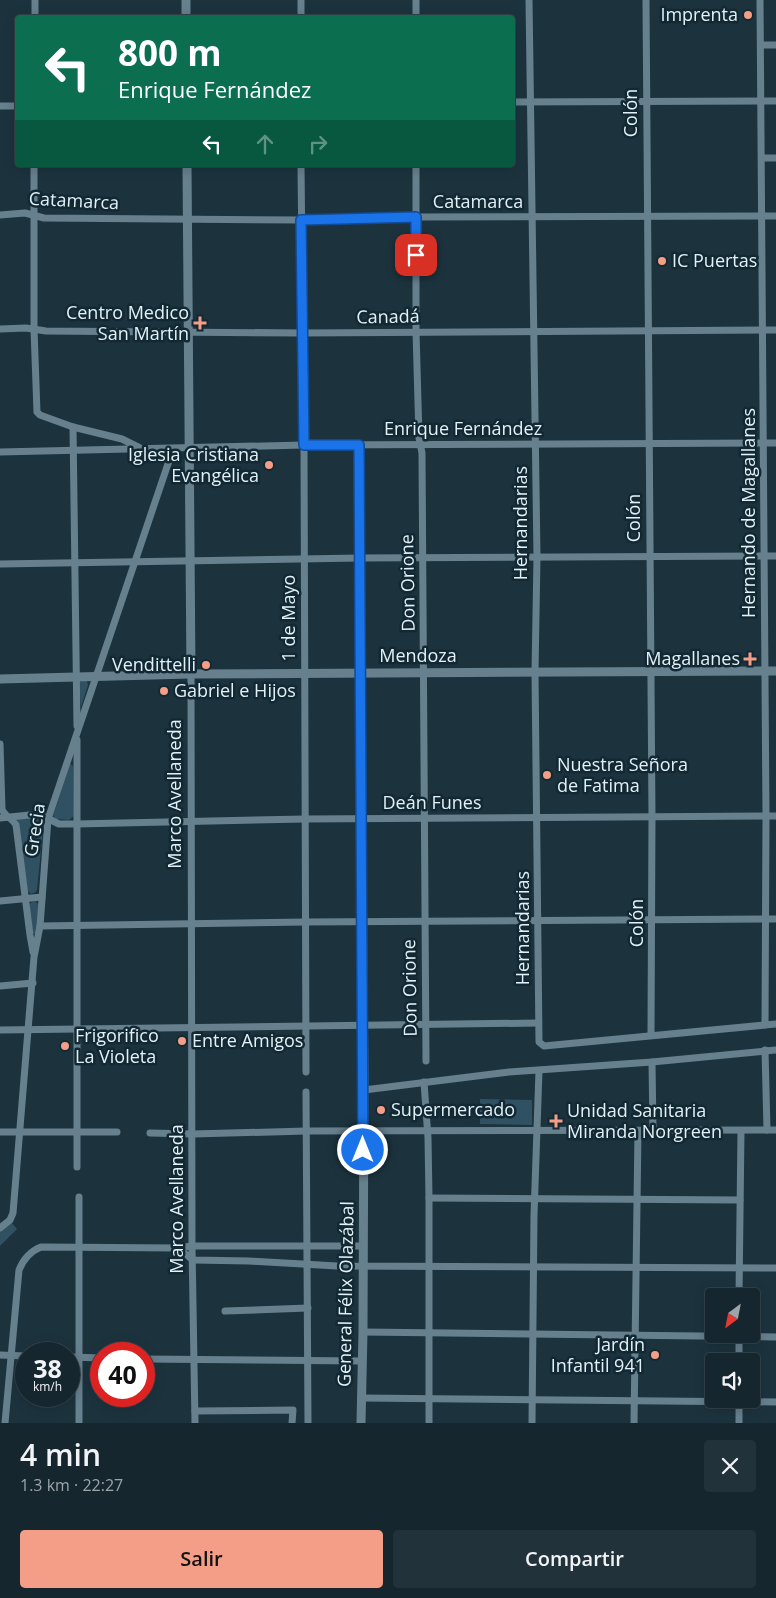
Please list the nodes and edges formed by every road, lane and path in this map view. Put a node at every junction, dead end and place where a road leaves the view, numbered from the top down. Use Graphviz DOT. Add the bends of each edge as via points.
graph roads {
  1 [pos="35,0"];
  2 [pos="186,0"];
  3 [pos="301,0"];
  4 [pos="416,0"];
  5 [pos="529,0"];
  6 [pos="646,0"];
  7 [pos="760,0"];
  8 [pos="35,15"];
  9 [pos="186,15"];
  10 [pos="301,15"];
  11 [pos="416,15"];
  12 [pos="761,45"];
  13 [pos="776,45"];
  14 [pos="646,101"];
  15 [pos="776,101"];
  16 [pos="515,102"];
  17 [pos="531,102"];
  18 [pos="762,102"];
  19 [pos="0,106"];
  20 [pos="15,106"];
  21 [pos="762,158"];
  22 [pos="776,158"];
  23 [pos="34,167"];
  24 [pos="187,167"];
  25 [pos="301,167"];
  26 [pos="416,167"];
  27 [pos="0,215"];
  28 [pos="35,216"];
  29 [pos="647,216"];
  30 [pos="762,216"];
  31 [pos="776,216"];
  32 [pos="416,217"];
  33 [pos="532,217"];
  34 [pos="187,220"];
  35 [pos="301,220"];
  36 [pos="34,329"];
  37 [pos="0,330"];
  38 [pos="648,330"];
  39 [pos="763,330"];
  40 [pos="776,330"];
  41 [pos="416,331"];
  42 [pos="533,331"];
  43 [pos="188,332"];
  44 [pos="302,333"];
  45 [pos="74,427"];
  46 [pos="535,443"];
  47 [pos="650,443"];
  48 [pos="764,443"];
  49 [pos="776,443"];
  50 [pos="420,444"];
  51 [pos="304,445"];
  52 [pos="359,445"];
  53 [pos="188,448"];
  54 [pos="142,449"];
  55 [pos="173,449"];
  56 [pos="74,450"];
  57 [pos="0,452"];
  58 [pos="649,556"];
  59 [pos="764,556"];
  60 [pos="776,556"];
  61 [pos="537,557"];
  62 [pos="360,558"];
  63 [pos="423,558"];
  64 [pos="304,559"];
  65 [pos="189,560"];
  66 [pos="134,562"];
  67 [pos="75,563"];
  68 [pos="0,564"];
  69 [pos="650,671"];
  70 [pos="765,671"];
  71 [pos="776,671"];
  72 [pos="360,672"];
  73 [pos="535,672"];
  74 [pos="304,673"];
  75 [pos="424,673"];
  76 [pos="191,674"];
  77 [pos="75,676"];
  78 [pos="95,676"];
  79 [pos="0,679"];
  80 [pos="77,733"];
  81 [pos="0,744"];
  82 [pos="766,816"];
  83 [pos="776,816"];
  84 [pos="9,817"];
  85 [pos="537,817"];
  86 [pos="652,817"];
  87 [pos="0,818"];
  88 [pos="361,818"];
  89 [pos="48,819"];
  90 [pos="305,819"];
  91 [pos="424,819"];
  92 [pos="190,822"];
  93 [pos="76,824"];
  94 [pos="42,897"];
  95 [pos="25,899"];
  96 [pos="0,901"];
  97 [pos="538,920"];
  98 [pos="652,920"];
  99 [pos="766,920"];
  100 [pos="776,920"];
  101 [pos="424,921"];
  102 [pos="306,922"];
  103 [pos="362,922"];
  104 [pos="191,924"];
  105 [pos="76,925"];
  106 [pos="40,926"];
  107 [pos="34,957"];
  108 [pos="33,983"];
  109 [pos="0,986"];
  110 [pos="538,1023"];
  111 [pos="425,1024"];
  112 [pos="776,1024"];
  113 [pos="306,1025"];
  114 [pos="362,1025"];
  115 [pos="765,1025"];
  116 [pos="193,1026"];
  117 [pos="78,1028"];
  118 [pos="0,1030"];
  119 [pos="29,1030"];
  120 [pos="651,1035"];
  121 [pos="765,1050"];
  122 [pos="776,1050"];
  123 [pos="426,1061"];
  124 [pos="652,1062"];
  125 [pos="539,1071"];
  126 [pos="306,1072"];
  127 [pos="424,1082"];
  128 [pos="364,1090"];
  129 [pos="306,1092"];
  130 [pos="653,1130"];
  131 [pos="767,1130"];
  132 [pos="776,1130"];
  133 [pos="306,1131"];
  134 [pos="363,1131"];
  135 [pos="427,1131"];
  136 [pos="638,1131"];
  137 [pos="741,1131"];
  138 [pos="0,1132"];
  139 [pos="20,1132"];
  140 [pos="78,1132"];
  141 [pos="117,1132"];
  142 [pos="537,1132"];
  143 [pos="150,1133"];
  144 [pos="193,1134"];
  145 [pos="77,1167"];
  146 [pos="78,1197"];
  147 [pos="429,1198"];
  148 [pos="534,1199"];
  149 [pos="637,1200"];
  150 [pos="740,1200"];
  151 [pos="0,1228"];
  152 [pos="307,1245"];
  153 [pos="78,1246"];
  154 [pos="192,1246"];
  155 [pos="363,1246"];
  156 [pos="178,1248"];
  157 [pos="193,1260"];
  158 [pos="308,1265"];
  159 [pos="430,1266"];
  160 [pos="363,1267"];
  161 [pos="534,1268"];
  162 [pos="636,1268"];
  163 [pos="740,1268"];
  164 [pos="776,1268"];
  165 [pos="739,1288"];
  166 [pos="308,1308"];
  167 [pos="225,1311"];
  168 [pos="363,1332"];
  169 [pos="429,1332"];
  170 [pos="533,1334"];
  171 [pos="636,1335"];
  172 [pos="705,1335"];
  173 [pos="760,1336"];
  174 [pos="776,1337"];
  175 [pos="80,1342"];
  176 [pos="0,1355"];
  177 [pos="12,1355"];
  178 [pos="15,1355"];
  179 [pos="80,1357"];
  180 [pos="90,1357"];
  181 [pos="155,1359"];
  182 [pos="194,1360"];
  183 [pos="308,1360"];
  184 [pos="362,1361"];
  185 [pos="361,1398"];
  186 [pos="429,1399"];
  187 [pos="532,1400"];
  188 [pos="635,1400"];
  189 [pos="705,1400"];
  190 [pos="760,1401"];
  191 [pos="776,1402"];
  192 [pos="79,1407"];
  193 [pos="739,1408"];
  194 [pos="195,1411"];
  195 [pos="5,1423"];
  196 [pos="79,1423"];
  197 [pos="195,1423"];
  198 [pos="292,1423"];
  199 [pos="308,1423"];
  200 [pos="361,1423"];
  201 [pos="429,1423"];
  202 [pos="532,1423"];
  203 [pos="634,1423"];
  204 [pos="739,1423"];
  1 -- 8 [label="street"];
  2 -- 9 [label="street"];
  3 -- 10 [label="street"];
  4 -- 11 [label="street"];
  5 -- 17 [label="street, Hernandarias"];
  6 -- 14 [label="street, Colón"];
  7 -- 12 [label="street, Hernando de Magallanes"];
  12 -- 13 [label="street"];
  12 -- 18 [label="street, Hernando de Magallanes"];
  14 -- 17 [label="street"];
  14 -- 18 [label="street"];
  14 -- 29 [label="street, Colón"];
  15 -- 18 [label="street"];
  16 -- 17 [label="street"];
  17 -- 33 [label="street, Hernandarias"];
  18 -- 21 [label="street, Hernando de Magallanes"];
  19 -- 20 [label="street"];
  21 -- 22 [label="street"];
  21 -- 30 [label="street, Hernando de Magallanes"];
  23 -- 28 [label="street"];
  24 -- 34 [label="street, Marco Avellaneda"];
  25 -- 35 [label="street, 1 de Mayo"];
  26 -- 32 [label="street, Don Orione"];
  27 -- 28 [label="street, Catamarca"];
  28 -- 34 [label="street, Catamarca"];
  28 -- 36 [label="street"];
  29 -- 30 [label="street, Catamarca"];
  29 -- 33 [label="street, Catamarca"];
  29 -- 38 [label="street, Colón"];
  30 -- 31 [label="street, Catamarca"];
  30 -- 39 [label="street, Hernando de Magallanes"];
  32 -- 33 [label="street, Catamarca"];
  32 -- 35 [label="street, Catamarca"];
  32 -- 41 [label="street, Don Orione"];
  33 -- 42 [label="street, Hernandarias"];
  34 -- 35 [label="street, Catamarca"];
  34 -- 43 [label="street, Marco Avellaneda"];
  35 -- 44 [label="street, 1 de Mayo"];
  36 -- 37 [label="street, Canadá"];
  36 -- 43 [label="street, Canadá"];
  36 -- 45 [label="street" via="37,412"];
  38 -- 39 [label="street, Canadá"];
  38 -- 42 [label="street, Canadá"];
  38 -- 47 [label="street, Colón"];
  39 -- 40 [label="street, Canadá"];
  39 -- 48 [label="street, Hernando de Magallanes"];
  41 -- 42 [label="street, Canadá"];
  41 -- 44 [label="street, Canadá"];
  41 -- 50 [label="street, Don Orione"];
  42 -- 46 [label="street, Hernandarias"];
  43 -- 44 [label="street, Canadá"];
  43 -- 53 [label="street, Marco Avellaneda"];
  44 -- 51 [label="street, 1 de Mayo"];
  45 -- 54 [label="street" via="122,439"];
  45 -- 56 [label="street"];
  46 -- 47 [label="street, Enrique Fernández"];
  46 -- 50 [label="street, Enrique Fernández"];
  46 -- 61 [label="street, Hernandarias"];
  47 -- 48 [label="street, Enrique Fernández"];
  47 -- 58 [label="street, Colón"];
  48 -- 49 [label="street, Enrique Fernández"];
  48 -- 59 [label="street, Hernando de Magallanes"];
  50 -- 52 [label="street, Enrique Fernández"];
  50 -- 63 [label="street, Don Orione"];
  51 -- 52 [label="street, Enrique Fernández"];
  51 -- 53 [label="street, Enrique Fernández"];
  51 -- 64 [label="street, 1 de Mayo"];
  52 -- 62 [label="street, General Félix Olazábal"];
  53 -- 55 [label="street, Enrique Fernández"];
  53 -- 65 [label="street, Marco Avellaneda"];
  54 -- 55 [label="street, Enrique Fernández"];
  54 -- 56 [label="street, Enrique Fernández"];
  55 -- 66 [label="street, Grecia"];
  56 -- 57 [label="street, Enrique Fernández"];
  56 -- 67 [label="street"];
  58 -- 59 [label="street"];
  58 -- 61 [label="street"];
  58 -- 69 [label="street, Colón"];
  59 -- 60 [label="street"];
  59 -- 70 [label="street, Hernando de Magallanes"];
  61 -- 63 [label="street"];
  61 -- 73 [label="street, Hernandarias"];
  62 -- 63 [label="street"];
  62 -- 64 [label="street"];
  62 -- 72 [label="street, General Félix Olazábal"];
  63 -- 75 [label="street, Don Orione"];
  64 -- 65 [label="street"];
  64 -- 74 [label="street, 1 de Mayo"];
  65 -- 66 [label="street"];
  65 -- 76 [label="street, Marco Avellaneda"];
  66 -- 67 [label="street"];
  66 -- 78 [label="street, Grecia"];
  67 -- 68 [label="street"];
  67 -- 77 [label="street"];
  69 -- 70 [label="street, Mendoza"];
  69 -- 73 [label="street, Mendoza"];
  69 -- 86 [label="street, Colón"];
  70 -- 71 [label="street, Mendoza"];
  70 -- 82 [label="street, Hernando de Magallanes"];
  72 -- 74 [label="street, Mendoza"];
  72 -- 75 [label="street, Mendoza"];
  72 -- 88 [label="street, General Félix Olazábal"];
  73 -- 75 [label="street, Mendoza"];
  73 -- 85 [label="street, Hernandarias"];
  74 -- 76 [label="street, Mendoza"];
  74 -- 90 [label="street, 1 de Mayo"];
  75 -- 91 [label="street, Don Orione"];
  76 -- 78 [label="street, Mendoza"];
  76 -- 92 [label="street, Marco Avellaneda"];
  77 -- 78 [label="street, Mendoza"];
  77 -- 79 [label="street, Mendoza"];
  77 -- 80 [label="street"];
  78 -- 80 [label="street, Grecia"];
  80 -- 89 [label="street, Grecia"];
  80 -- 93 [label="street"];
  81 -- 84 [label="street" via="2,809"];
  82 -- 83 [label="street, Deán Funes"];
  82 -- 86 [label="street, Deán Funes"];
  82 -- 99 [label="street, Hernando de Magallanes"];
  84 -- 87 [label="street, Deán Funes"];
  84 -- 89 [label="street, Deán Funes" via="35,814"];
  84 -- 95 [label="street" via="16,825"];
  85 -- 86 [label="street, Deán Funes"];
  85 -- 91 [label="street, Deán Funes"];
  85 -- 97 [label="street, Hernandarias"];
  86 -- 98 [label="street, Colón"];
  88 -- 90 [label="street, Deán Funes"];
  88 -- 91 [label="street, Deán Funes"];
  88 -- 103 [label="street, General Félix Olazábal"];
  89 -- 93 [label="street, Deán Funes" via="59,824"];
  89 -- 94 [label="street, Grecia"];
  90 -- 92 [label="street, Deán Funes"];
  90 -- 102 [label="street, 1 de Mayo"];
  91 -- 101 [label="street, Don Orione"];
  92 -- 93 [label="street, Deán Funes"];
  92 -- 104 [label="street, Marco Avellaneda"];
  93 -- 105 [label="street"];
  94 -- 95 [label="street"];
  94 -- 106 [label="street, Grecia"];
  95 -- 96 [label="street"];
  95 -- 107 [label="street"];
  97 -- 98 [label="street"];
  97 -- 101 [label="street"];
  97 -- 110 [label="street, Hernandarias"];
  98 -- 99 [label="street"];
  98 -- 120 [label="street, Colón"];
  99 -- 100 [label="street"];
  99 -- 115 [label="street, Hernando de Magallanes"];
  101 -- 103 [label="street"];
  101 -- 111 [label="street, Don Orione"];
  102 -- 103 [label="street"];
  102 -- 104 [label="street"];
  102 -- 113 [label="street, 1 de Mayo"];
  103 -- 114 [label="street, General Félix Olazábal"];
  104 -- 105 [label="street"];
  104 -- 116 [label="street, Marco Avellaneda"];
  105 -- 106 [label="street"];
  105 -- 117 [label="street"];
  106 -- 107 [label="street, Grecia"];
  107 -- 108 [label="street, Grecia"];
  108 -- 109 [label="street"];
  108 -- 119 [label="street, Grecia"];
  110 -- 111 [label="street"];
  110 -- 120 [label="street, Hernandarias" via="541,1045"];
  111 -- 114 [label="street"];
  111 -- 123 [label="street, Don Orione"];
  112 -- 115 [label="street"];
  113 -- 114 [label="street"];
  113 -- 116 [label="street"];
  113 -- 126 [label="street, 1 de Mayo"];
  114 -- 128 [label="street, General Félix Olazábal"];
  115 -- 120 [label="street"];
  116 -- 117 [label="street"];
  116 -- 144 [label="street, Marco Avellaneda"];
  117 -- 119 [label="street"];
  117 -- 140 [label="street"];
  118 -- 119 [label="street"];
  119 -- 139 [label="street, Grecia"];
  121 -- 122 [label="street"];
  121 -- 124 [label="street"];
  121 -- 131 [label="street"];
  124 -- 125 [label="street"];
  124 -- 130 [label="street"];
  125 -- 127 [label="street"];
  125 -- 142 [label="street"];
  127 -- 128 [label="street"];
  127 -- 135 [label="street"];
  128 -- 134 [label="street, General Félix Olazábal"];
  129 -- 133 [label="street"];
  130 -- 136 [label="street"];
  130 -- 137 [label="street"];
  131 -- 132 [label="street"];
  131 -- 137 [label="street"];
  133 -- 134 [label="street"];
  133 -- 144 [label="street"];
  133 -- 152 [label="street"];
  134 -- 135 [label="street"];
  134 -- 155 [label="street, General Félix Olazábal"];
  135 -- 142 [label="street"];
  135 -- 147 [label="street"];
  136 -- 142 [label="street"];
  136 -- 149 [label="street"];
  137 -- 150 [label="street"];
  138 -- 139 [label="street"];
  139 -- 140 [label="street"];
  139 -- 151 [label="street, Grecia" via="12,1216"];
  140 -- 141 [label="street"];
  140 -- 145 [label="street"];
  142 -- 148 [label="street"];
  143 -- 144 [label="street"];
  144 -- 154 [label="street, Marco Avellaneda"];
  146 -- 153 [label="street"];
  147 -- 148 [label="street"];
  147 -- 159 [label="street"];
  148 -- 149 [label="street"];
  148 -- 161 [label="street"];
  149 -- 150 [label="street"];
  149 -- 162 [label="street"];
  150 -- 163 [label="street"];
  152 -- 154 [label="street"];
  152 -- 155 [label="street"];
  152 -- 158 [label="street"];
  153 -- 156 [label="street"];
  153 -- 175 [label="street"];
  153 -- 177 [label="street" via="36,1248 24,1260 19,1270"];
  154 -- 156 [label="street"];
  154 -- 157 [label="street, Marco Avellaneda"];
  155 -- 160 [label="street, General Félix Olazábal"];
  156 -- 157 [label="street"];
  157 -- 158 [label="street"];
  157 -- 182 [label="street, Marco Avellaneda"];
  158 -- 160 [label="street"];
  158 -- 166 [label="street"];
  159 -- 160 [label="street"];
  159 -- 161 [label="street"];
  159 -- 169 [label="street"];
  160 -- 168 [label="street, General Félix Olazábal"];
  161 -- 162 [label="street"];
  161 -- 170 [label="street"];
  162 -- 163 [label="street"];
  162 -- 171 [label="street"];
  163 -- 164 [label="street"];
  163 -- 165 [label="street"];
  166 -- 167 [label="street"];
  166 -- 183 [label="street"];
  168 -- 169 [label="street"];
  168 -- 184 [label="street, General Félix Olazábal"];
  169 -- 170 [label="street"];
  169 -- 186 [label="street"];
  170 -- 171 [label="street"];
  170 -- 187 [label="street"];
  171 -- 172 [label="street"];
  171 -- 188 [label="street"];
  173 -- 174 [label="street"];
  176 -- 177 [label="street"];
  177 -- 178 [label="street"];
  177 -- 195 [label="street"];
  179 -- 180 [label="street"];
  181 -- 182 [label="street"];
  182 -- 183 [label="street"];
  182 -- 194 [label="street, Marco Avellaneda"];
  183 -- 184 [label="street"];
  183 -- 199 [label="street"];
  184 -- 185 [label="street, General Félix Olazábal"];
  185 -- 186 [label="street"];
  185 -- 200 [label="street, General Félix Olazábal"];
  186 -- 187 [label="street"];
  186 -- 201 [label="street"];
  187 -- 188 [label="street"];
  187 -- 202 [label="street"];
  188 -- 189 [label="street"];
  188 -- 203 [label="street"];
  190 -- 191 [label="street"];
  192 -- 196 [label="street"];
  193 -- 204 [label="street"];
  194 -- 197 [label="street, Marco Avellaneda"];
  194 -- 198 [label="street" via="292,1410"];
}
